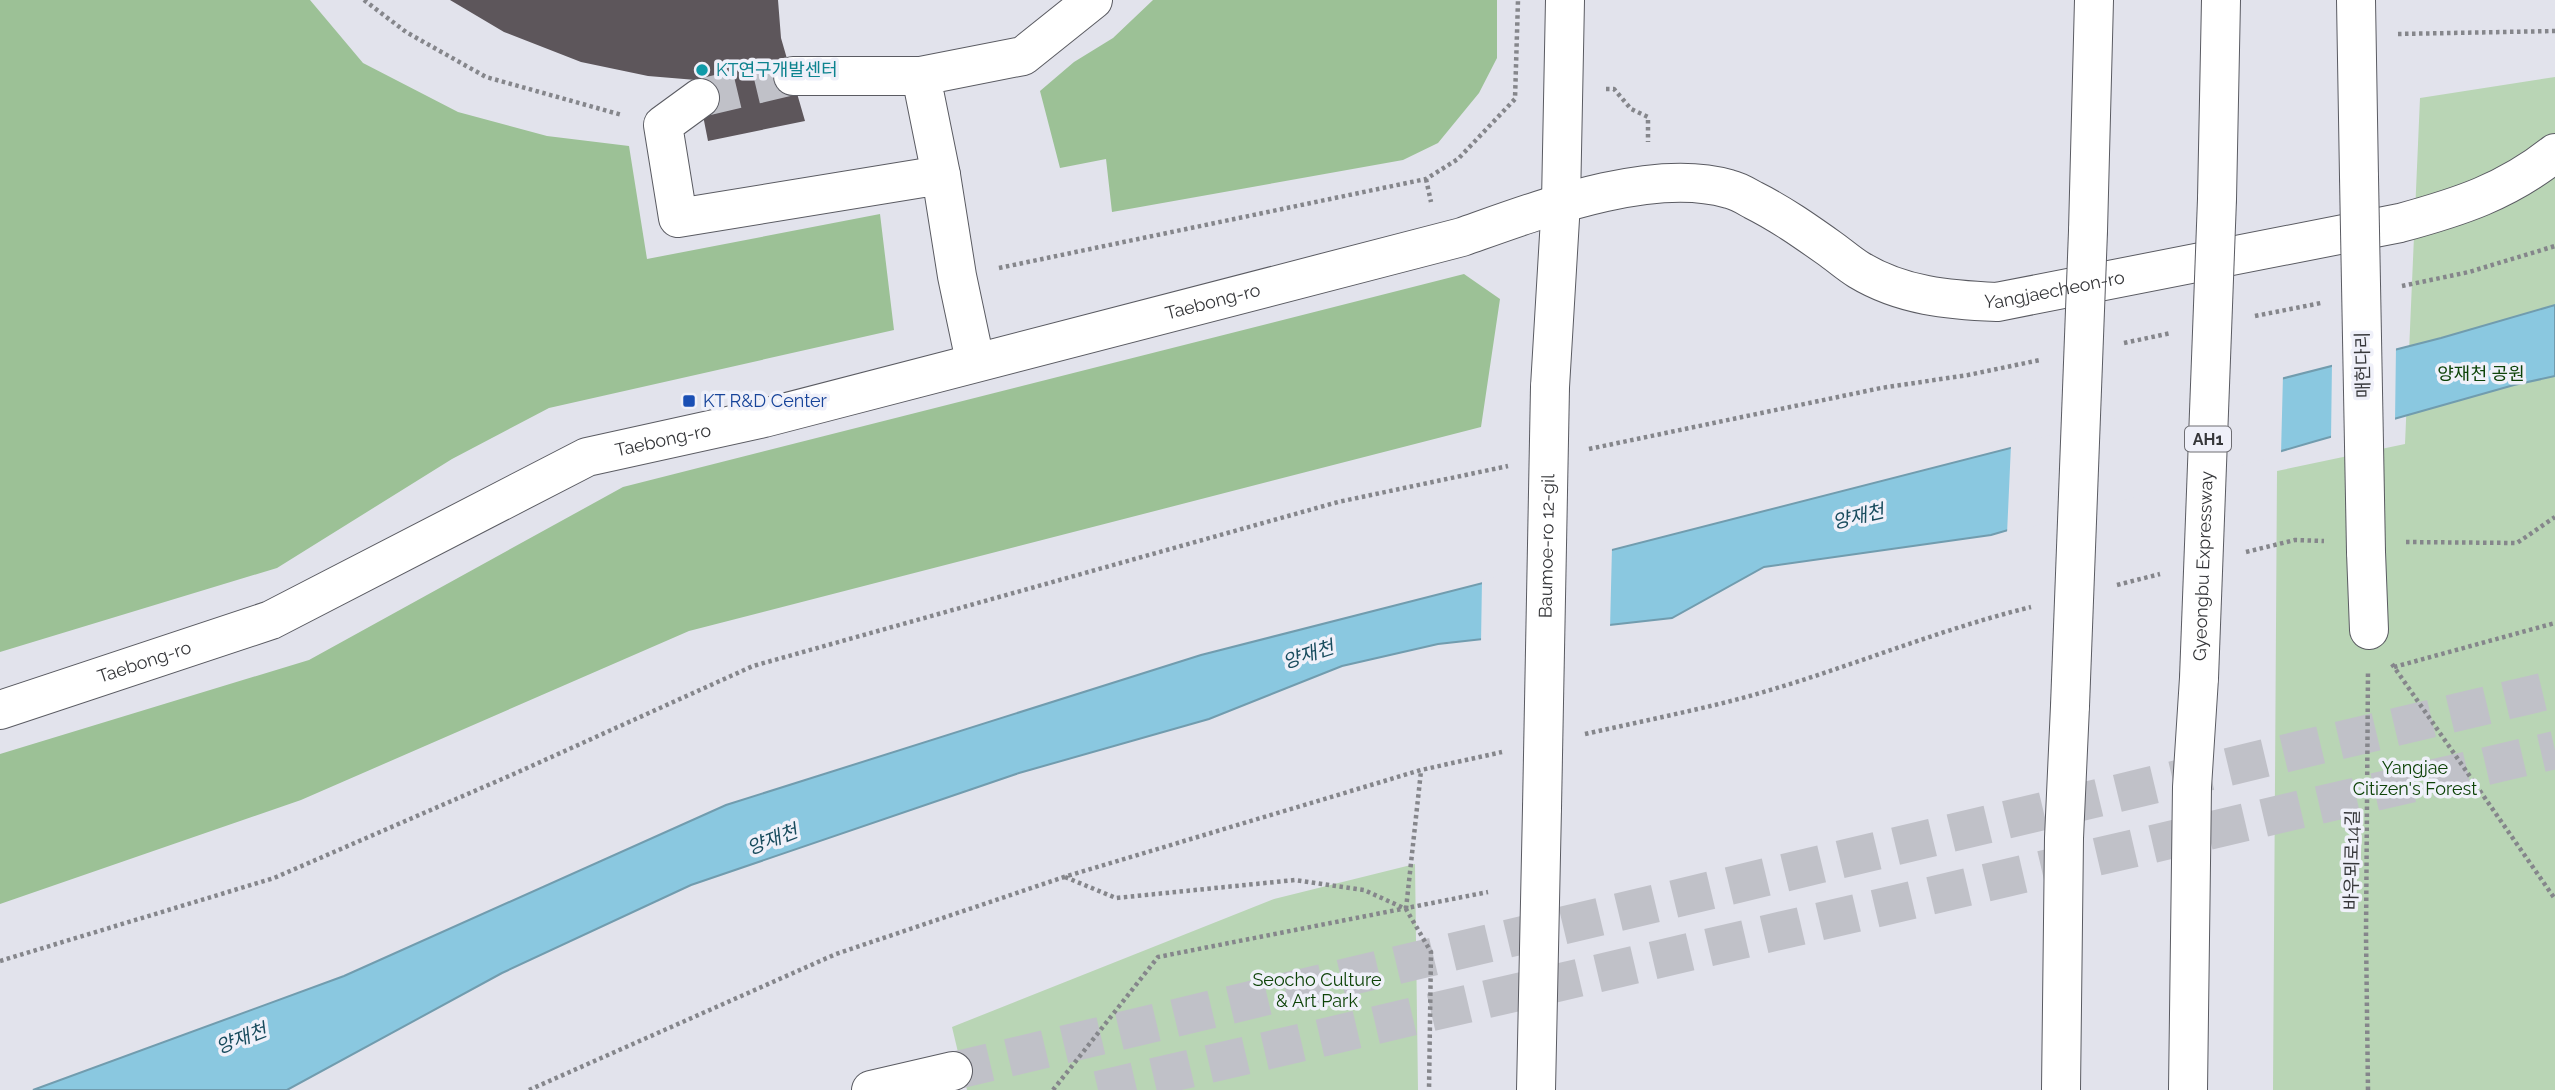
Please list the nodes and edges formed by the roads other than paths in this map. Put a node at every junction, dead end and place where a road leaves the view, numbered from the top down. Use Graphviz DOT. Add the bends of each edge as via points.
graph roads {
  1 [pos="1093,0"];
  2 [pos="1565,0"];
  3 [pos="2094,0"];
  4 [pos="2221,0"];
  5 [pos="2356,0"];
  6 [pos="793,76"];
  7 [pos="921,76"];
  8 [pos="700,99"];
  9 [pos="2555,153"];
  10 [pos="941,175"];
  11 [pos="1561,202"];
  12 [pos="975,361"];
  13 [pos="2369,630"];
  14 [pos="0,710"];
  15 [pos="953,1071"];
  16 [pos="871,1090"];
  17 [pos="1536,1090"];
  18 [pos="2061,1090"];
  19 [pos="2188,1090"];
  1 -- 7 [label="main road" via="1023,56"];
  2 -- 11 [label="main road, Baumoe-ro 12-gil"];
  3 -- 18 [label="main road, bridge" via="2064,838"];
  4 -- 19 [label="main road, Gyeongbu Expressway / AH1, bridge" via="2192,787"];
  5 -- 13 [label="main road, 매헌다리, bridge"];
  6 -- 7 [label="main road"];
  7 -- 10 [label="main road"];
  8 -- 10 [label="main road" via="663,125 678,218"];
  9 -- 11 [label="main road, Yangjaecheon-ro" via="2502,189 2400,223 1997,302 1953,300 1892,286 1859,270 1789,219 1731,189 1686,182"];
  10 -- 12 [label="main road"];
  11 -- 12 [label="main road, Taebong-ro" via="1462,237"];
  11 -- 17 [label="main road, Baumoe-ro 12-gil, bridge" via="1550,387"];
  12 -- 14 [label="main road, Taebong-ro" via="764,418 587,457 271,620"];
  15 -- 16 [label="main road"];
}
